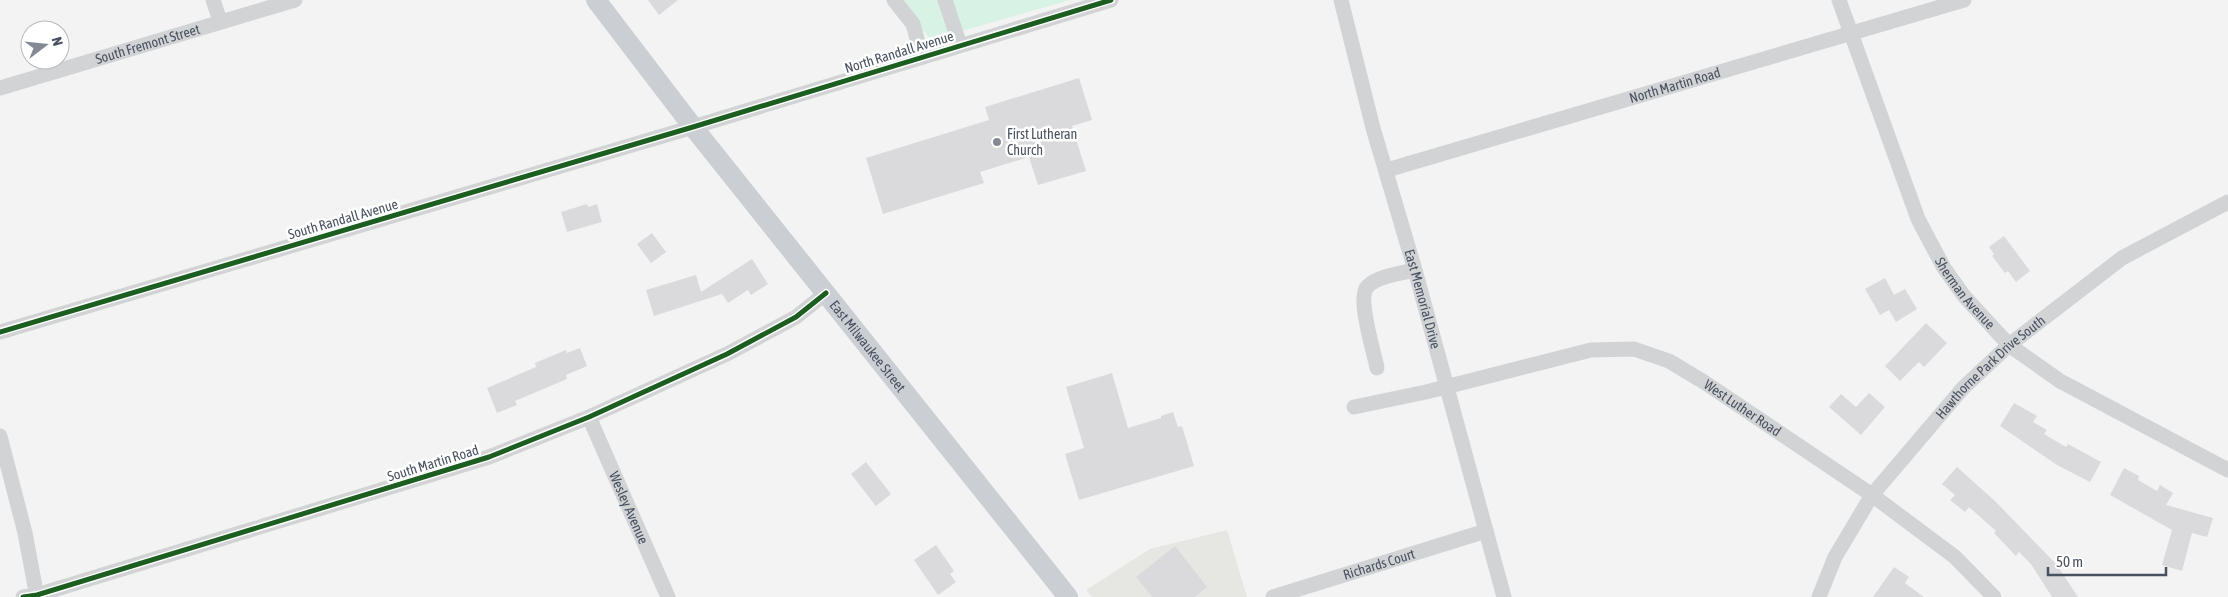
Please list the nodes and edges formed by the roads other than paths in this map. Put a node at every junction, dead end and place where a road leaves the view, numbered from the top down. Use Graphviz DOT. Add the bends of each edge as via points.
graph roads {
  1 [pos="213,0"];
  2 [pos="295,0"];
  3 [pos="596,0"];
  4 [pos="894,0"];
  5 [pos="945,0"];
  6 [pos="1111,0"];
  7 [pos="1341,0"];
  8 [pos="1839,0"];
  9 [pos="1964,0"];
  10 [pos="220,21"];
  11 [pos="1850,35"];
  12 [pos="960,45"];
  13 [pos="922,57"];
  14 [pos="0,88"];
  15 [pos="693,127"];
  16 [pos="1387,170"];
  17 [pos="2228,202"];
  18 [pos="1415,270"];
  19 [pos="826,293"];
  20 [pos="0,332"];
  21 [pos="2009,345"];
  22 [pos="1378,368"];
  23 [pos="1447,386"];
  24 [pos="1354,407"];
  25 [pos="589,417"];
  26 [pos="0,436"];
  27 [pos="2228,470"];
  28 [pos="1872,495"];
  29 [pos="1486,532"];
  30 [pos="32,596"];
  31 [pos="668,597"];
  32 [pos="1068,597"];
  33 [pos="1273,597"];
  34 [pos="1504,597"];
  35 [pos="1819,597"];
  36 [pos="1994,597"];
  1 -- 10 [label="street"];
  2 -- 10 [label="street, South Fremont Street"];
  3 -- 15 [label="main road, East Milwaukee Street"];
  4 -- 13 [label="street" via="913,24"];
  5 -- 12 [label="street"];
  6 -- 12 [label="street, North Randall Avenue"];
  7 -- 16 [label="street, East Memorial Drive" via="1373,128"];
  8 -- 11 [label="street, Sherman Avenue"];
  9 -- 11 [label="street, North Martin Road"];
  10 -- 14 [label="street, South Fremont Street"];
  11 -- 16 [label="street, North Martin Road"];
  11 -- 21 [label="street, Sherman Avenue" via="1928,242 1964,296"];
  12 -- 13 [label="street, North Randall Avenue"];
  13 -- 15 [label="street, North Randall Avenue"];
  15 -- 19 [label="main road, East Milwaukee Street"];
  15 -- 20 [label="street, South Randall Avenue"];
  16 -- 18 [label="street, East Memorial Drive"];
  17 -- 21 [label="street, Hawthorne Park Drive South" via="2122,258"];
  18 -- 22 [label="street" via="1378,281 1367,288 1363,299"];
  18 -- 23 [label="street, East Memorial Drive"];
  19 -- 25 [label="street, South Martin Road" via="796,317 727,354"];
  19 -- 32 [label="main road, East Milwaukee Street"];
  21 -- 27 [label="street, Sherman Avenue" via="2060,381"];
  21 -- 28 [label="street, Hawthorne Park Drive South" via="1958,394"];
  23 -- 24 [label="street, West Luther Road"];
  23 -- 28 [label="street, West Luther Road" via="1591,350 1634,350 1669,361"];
  23 -- 29 [label="street, East Memorial Drive"];
  25 -- 30 [label="street, South Martin Road" via="489,458"];
  25 -- 31 [label="street, Wesley Avenue"];
  26 -- 30 [label="street" via="26,533"];
  28 -- 35 [label="street, Hawthorne Park Drive South" via="1835,557"];
  28 -- 36 [label="street, West Luther Road" via="1955,558"];
  29 -- 33 [label="street, Richards Court"];
  29 -- 34 [label="street, East Memorial Drive"];
}
